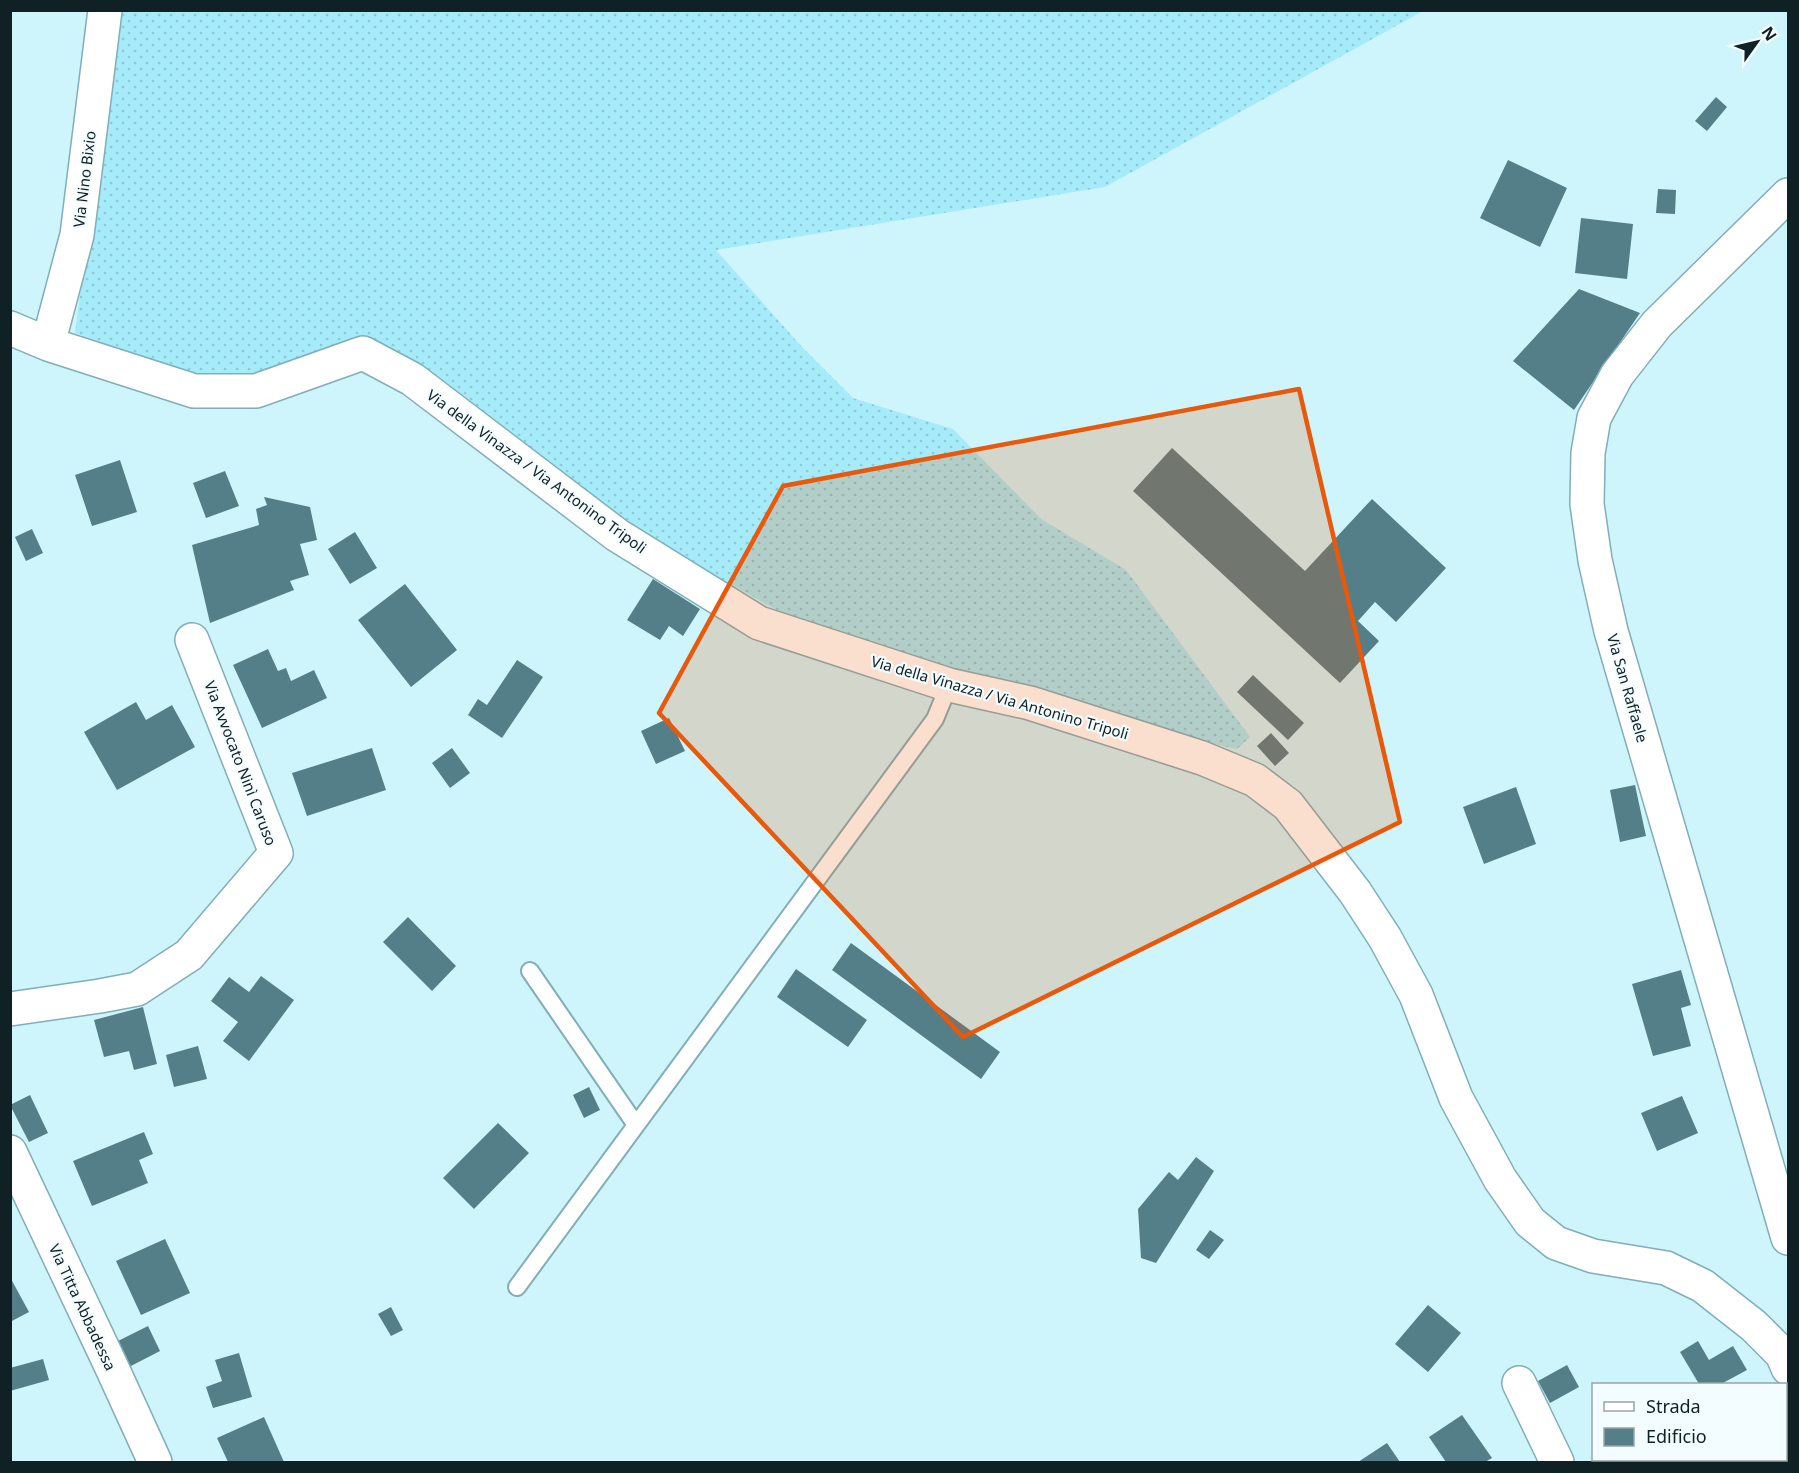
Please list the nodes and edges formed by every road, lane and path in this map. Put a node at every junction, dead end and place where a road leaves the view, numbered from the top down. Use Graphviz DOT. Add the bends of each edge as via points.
graph roads {
  1 [pos="105,10"];
  2 [pos="1788,195"];
  3 [pos="10,328"];
  4 [pos="48,344"];
  5 [pos="192,640"];
  6 [pos="949,685"];
  7 [pos="530,971"];
  8 [pos="10,1009"];
  9 [pos="636,1125"];
  10 [pos="10,1152"];
  11 [pos="1788,1238"];
  12 [pos="517,1287"];
  13 [pos="1788,1368"];
  14 [pos="1519,1383"];
  15 [pos="155,1462"];
  16 [pos="1557,1462"];
  1 -- 4 [label="street, Via Nino Bixio" via="77,235"];
  2 -- 11 [label="street, Via San Raffaele" via="1657,324 1617,375 1594,418 1588,453 1587,504 1611,631"];
  3 -- 4 [label="street, Via della Vinazza / Via Antonino Tripoli"];
  4 -- 6 [label="street, Via della Vinazza / Via Antonino Tripoli" via="194,391 255,391 363,354 412,380 617,535 759,623"];
  5 -- 8 [label="street, Via Avvocato Ninì Caruso" via="276,853 189,955 137,989"];
  6 -- 9 [label="lane" via="935,719"];
  6 -- 13 [label="street, Via della Vinazza / Via Antonino Tripoli" via="1030,703 1202,758 1255,780 1288,805 1385,938 1416,995 1456,1098 1500,1179 1530,1222 1556,1244 1593,1256 1666,1268 1704,1286 1754,1326 1782,1354"];
  7 -- 9 [label="lane"];
  9 -- 12 [label="lane"];
  10 -- 15 [label="street, Via Titta Abbadessa"];
  14 -- 16 [label="street"];
}
